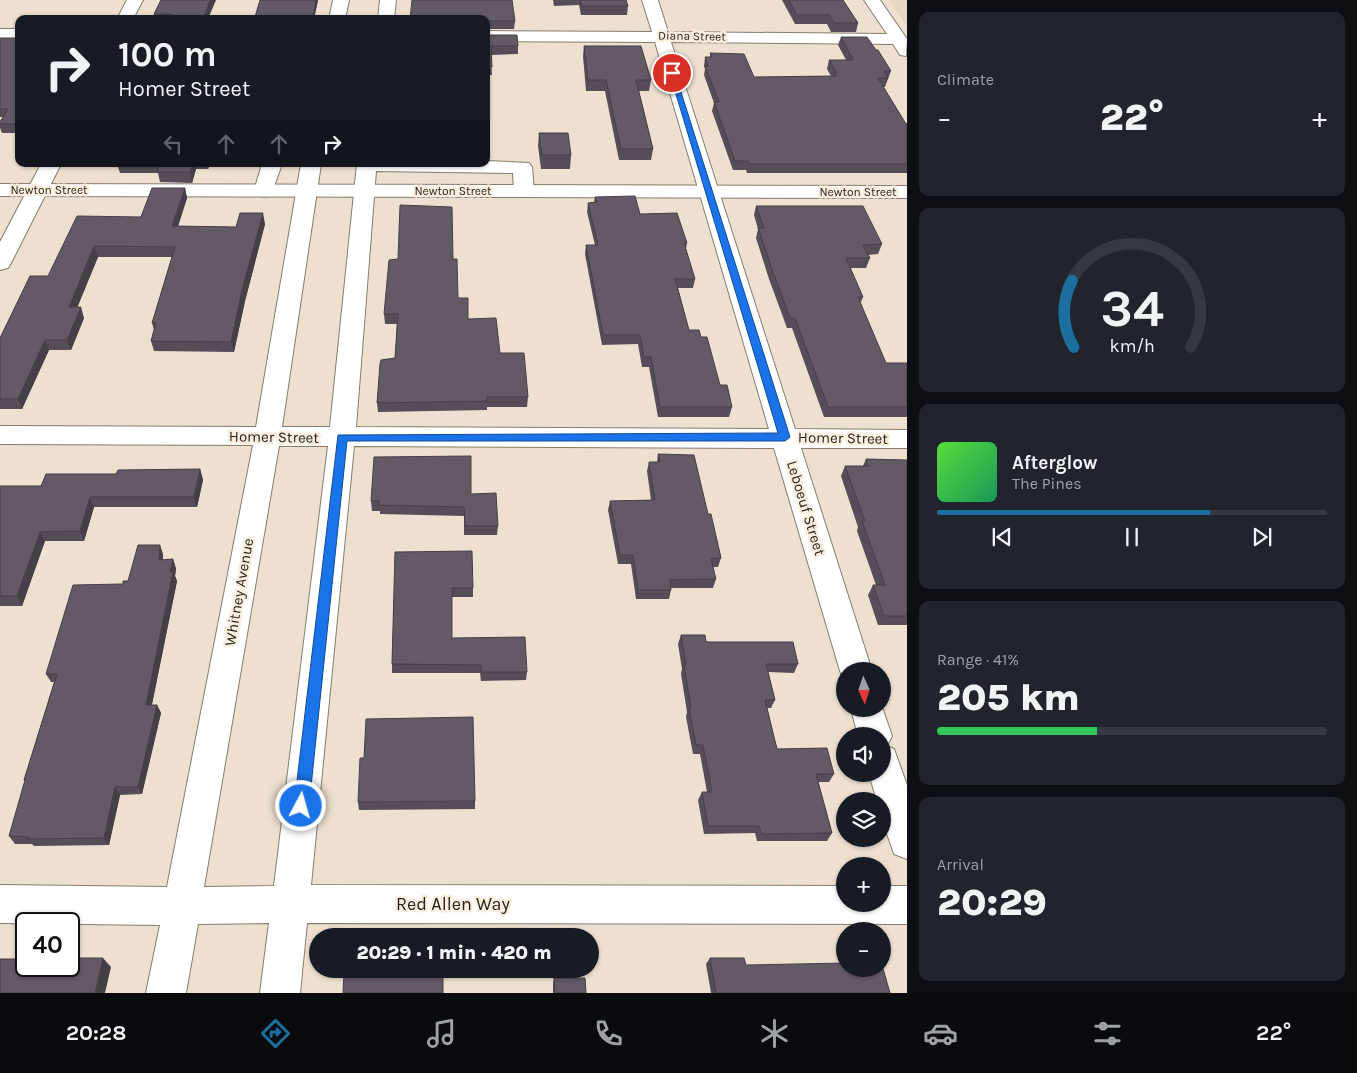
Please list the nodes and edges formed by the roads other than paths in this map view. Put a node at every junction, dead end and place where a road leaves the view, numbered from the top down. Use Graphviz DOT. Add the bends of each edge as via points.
graph roads {
  1 [pos="135,0"];
  2 [pos="341,0"];
  3 [pos="388,0"];
  4 [pos="650,0"];
  5 [pos="872,0"];
  6 [pos="127,15"];
  7 [pos="338,15"];
  8 [pos="386,15"];
  9 [pos="0,34"];
  10 [pos="15,34"];
  11 [pos="490,36"];
  12 [pos="660,36"];
  13 [pos="903,46"];
  14 [pos="490,166"];
  15 [pos="50,167"];
  16 [pos="271,167"];
  17 [pos="407,167"];
  18 [pos="421,167"];
  19 [pos="365,173"];
  20 [pos="308,177"];
  21 [pos="0,190"];
  22 [pos="38,190"];
  23 [pos="264,191"];
  24 [pos="419,191"];
  25 [pos="524,191"];
  26 [pos="710,192"];
  27 [pos="907,192"];
  28 [pos="0,263"];
  29 [pos="0,435"];
  30 [pos="268,436"];
  31 [pos="785,437"];
  32 [pos="342,438"];
  33 [pos="907,439"];
  34 [pos="853,662"];
  35 [pos="889,782"];
  36 [pos="907,841"];
  37 [pos="0,904"];
  38 [pos="290,904"];
  39 [pos="907,905"];
  40 [pos="181,906"];
  41 [pos="166,993"];
  42 [pos="280,993"];
  1 -- 6 [label="street"];
  2 -- 7 [label="street"];
  3 -- 8 [label="street"];
  4 -- 12 [label="street, Leboeuf Street"];
  5 -- 13 [label="street"];
  9 -- 10 [label="street"];
  11 -- 12 [label="street, Diana Street"];
  12 -- 13 [label="street, Diana Street"];
  12 -- 26 [label="street, Leboeuf Street"];
  14 -- 25 [label="street" via="522,166"];
  15 -- 22 [label="street"];
  16 -- 23 [label="street"];
  17 -- 19 [label="street"];
  18 -- 24 [label="street"];
  19 -- 20 [label="street, Newton Street"];
  19 -- 24 [label="street, Newton Street"];
  19 -- 32 [label="street"];
  20 -- 23 [label="street, Newton Street"];
  20 -- 30 [label="street, Whitney Avenue"];
  21 -- 22 [label="street, Newton Street"];
  22 -- 23 [label="street, Newton Street"];
  22 -- 28 [label="street"];
  24 -- 25 [label="street, Newton Street"];
  25 -- 26 [label="street, Newton Street"];
  26 -- 27 [label="street, Newton Street"];
  26 -- 31 [label="street, Leboeuf Street"];
  29 -- 30 [label="street, Homer Street"];
  30 -- 32 [label="street, Homer Street"];
  30 -- 40 [label="street, Whitney Avenue"];
  31 -- 32 [label="street, Homer Street"];
  31 -- 33 [label="street, Homer Street"];
  31 -- 34 [label="street, Leboeuf Street"];
  32 -- 38 [label="street"];
  35 -- 36 [label="street"];
  37 -- 40 [label="street, Red Allen Way"];
  38 -- 39 [label="street, Red Allen Way"];
  38 -- 40 [label="street, Red Allen Way"];
  38 -- 42 [label="street"];
  40 -- 41 [label="street, Whitney Avenue"];
}
